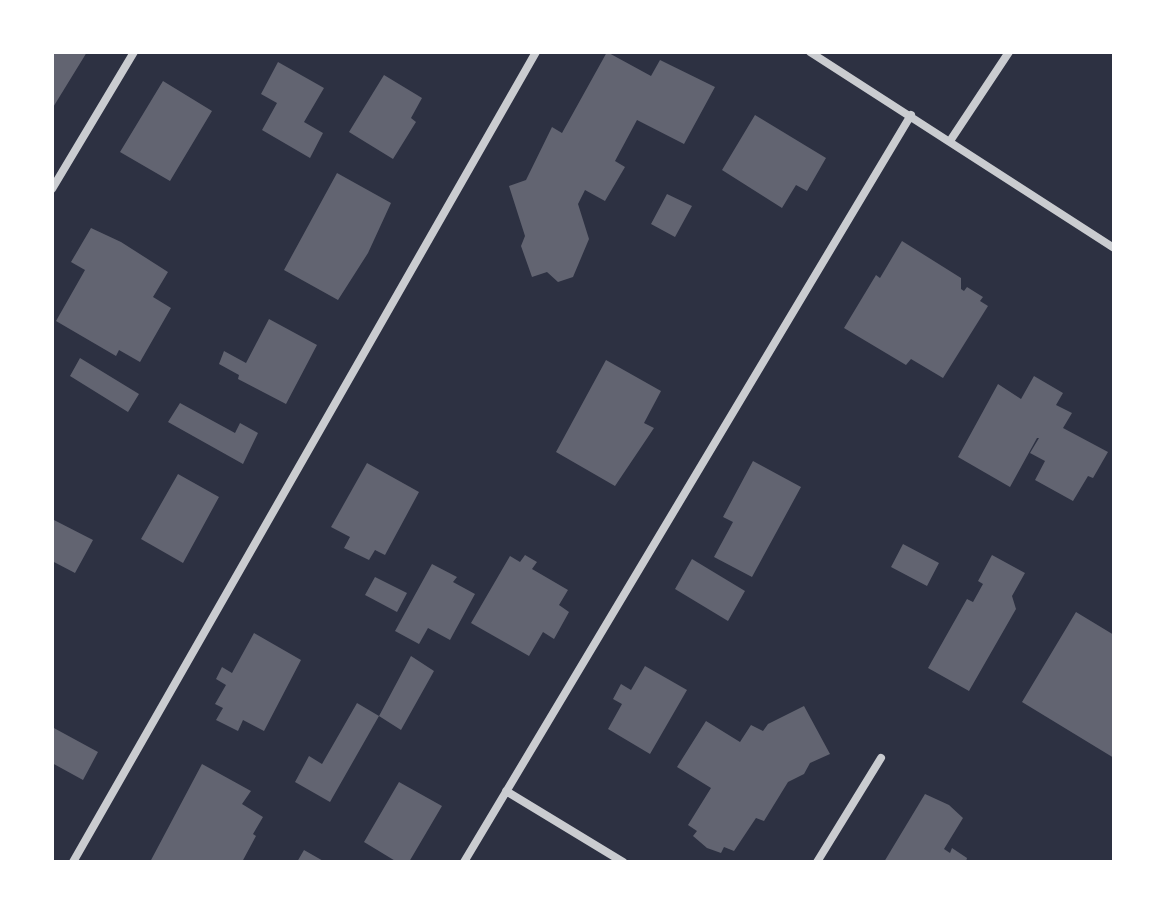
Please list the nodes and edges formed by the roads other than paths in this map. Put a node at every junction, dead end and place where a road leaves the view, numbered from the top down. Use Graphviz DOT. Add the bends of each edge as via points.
graph roads {
  1 [pos="134,52"];
  2 [pos="536,52"];
  3 [pos="810,52"];
  4 [pos="1009,52"];
  5 [pos="911,115"];
  6 [pos="950,141"];
  7 [pos="52,189"];
  8 [pos="1114,248"];
  9 [pos="881,758"];
  10 [pos="506,791"];
  11 [pos="73,862"];
  12 [pos="464,862"];
  13 [pos="623,862"];
  14 [pos="817,862"];
  1 -- 7 [label="street"];
  2 -- 11 [label="street"];
  3 -- 5 [label="street"];
  4 -- 6 [label="street"];
  5 -- 6 [label="street"];
  5 -- 10 [label="street"];
  6 -- 8 [label="street"];
  9 -- 14 [label="street"];
  10 -- 12 [label="street"];
  10 -- 13 [label="street"];
}
